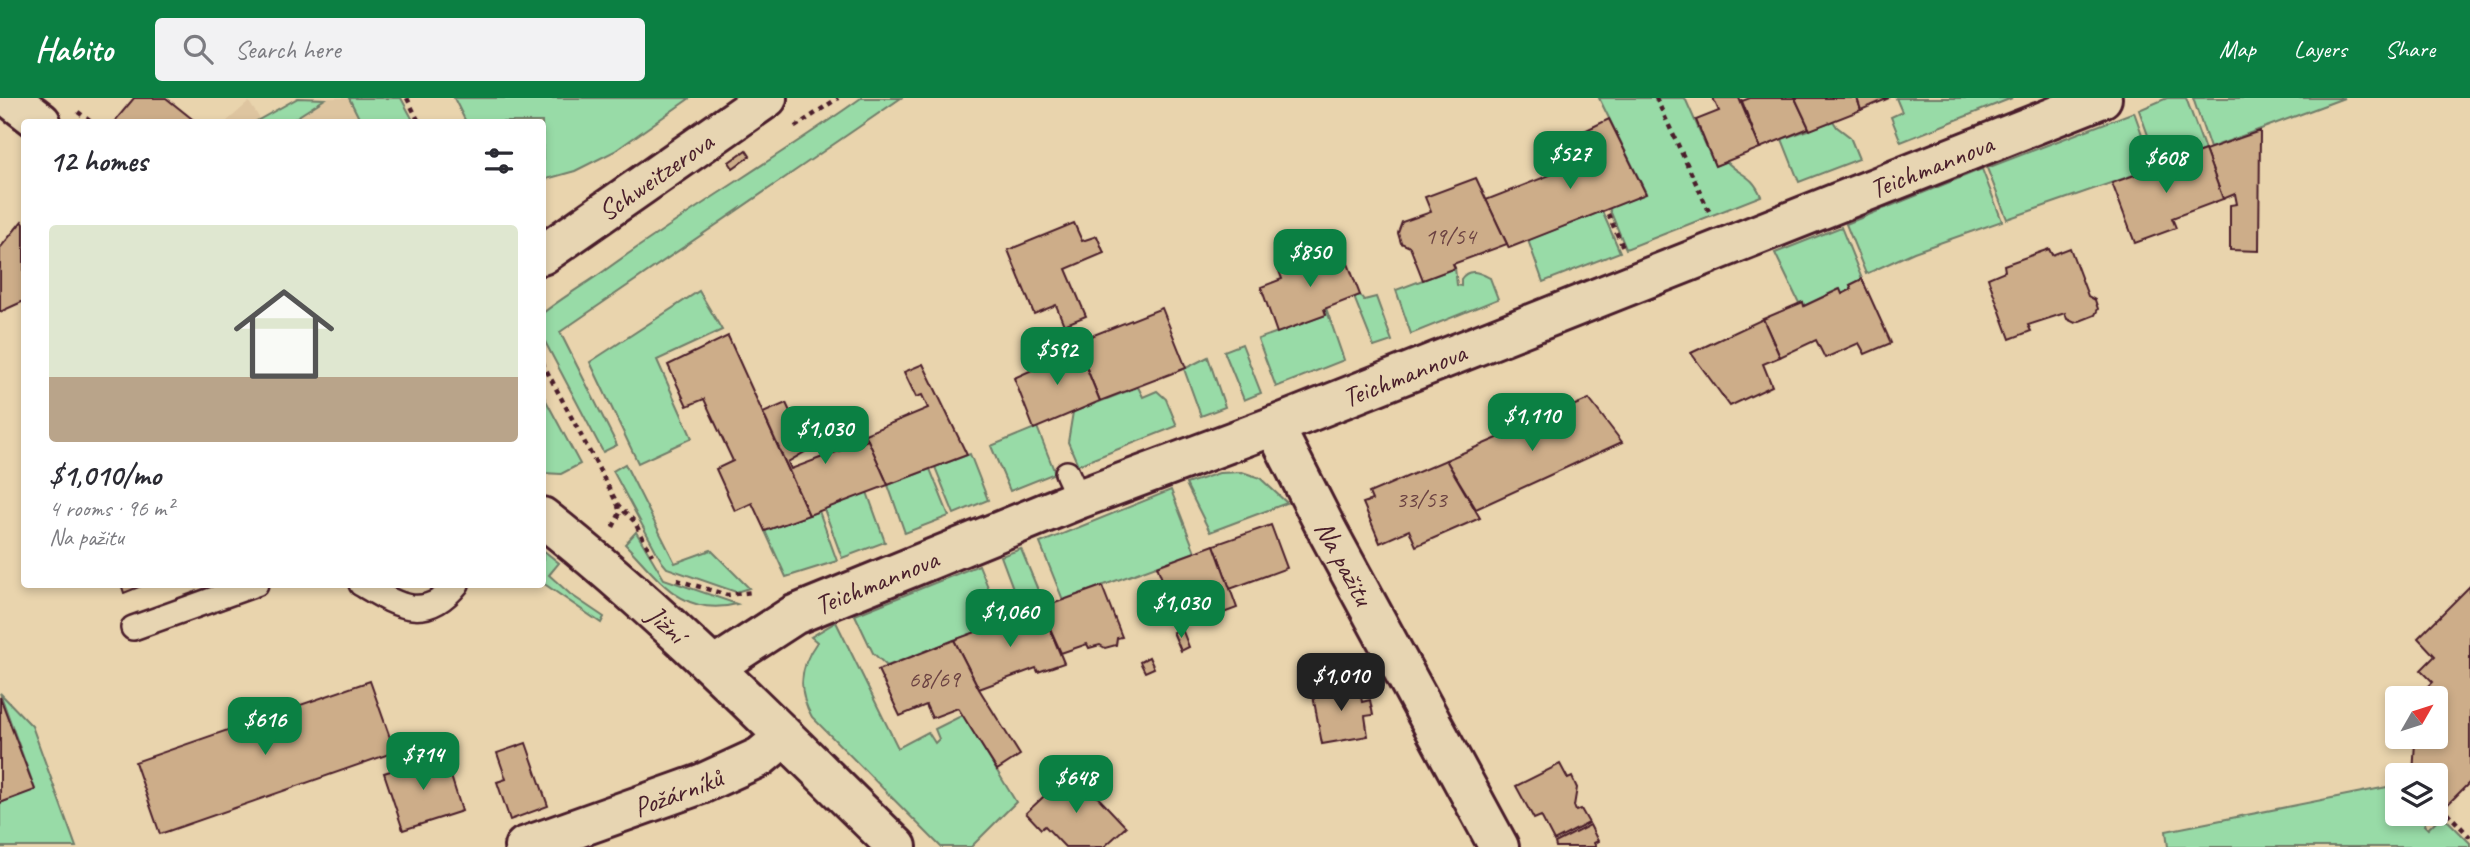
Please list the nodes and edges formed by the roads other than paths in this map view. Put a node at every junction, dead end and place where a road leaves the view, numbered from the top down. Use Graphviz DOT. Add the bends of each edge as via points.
graph roads {
  1 [pos="10,98"];
  2 [pos="767,98"];
  3 [pos="2102,98"];
  4 [pos="37,119"];
  5 [pos="546,252"];
  6 [pos="1274,426"];
  7 [pos="546,520"];
  8 [pos="245,588"];
  9 [pos="368,588"];
  10 [pos="453,588"];
  11 [pos="133,628"];
  12 [pos="714,667"];
  13 [pos="784,737"];
  14 [pos="524,847"];
  15 [pos="897,847"];
  16 [pos="1499,847"];
  1 -- 4 [label="street"];
  2 -- 5 [label="street, Schweitzerova"];
  3 -- 6 [label="street, Teichmannova"];
  6 -- 12 [label="street, Teichmannova" via="1073,486 794,615"];
  6 -- 16 [label="street, Na pažitu"];
  7 -- 12 [label="street, Jižní" via="644,601"];
  8 -- 11 [label="lane"];
  9 -- 10 [label="lane" via="404,607 422,608 439,603"];
  12 -- 13 [label="street, Jižní"];
  13 -- 14 [label="street, Požárníků" via="760,757 701,784"];
  13 -- 15 [label="street, Jižní"];
}
